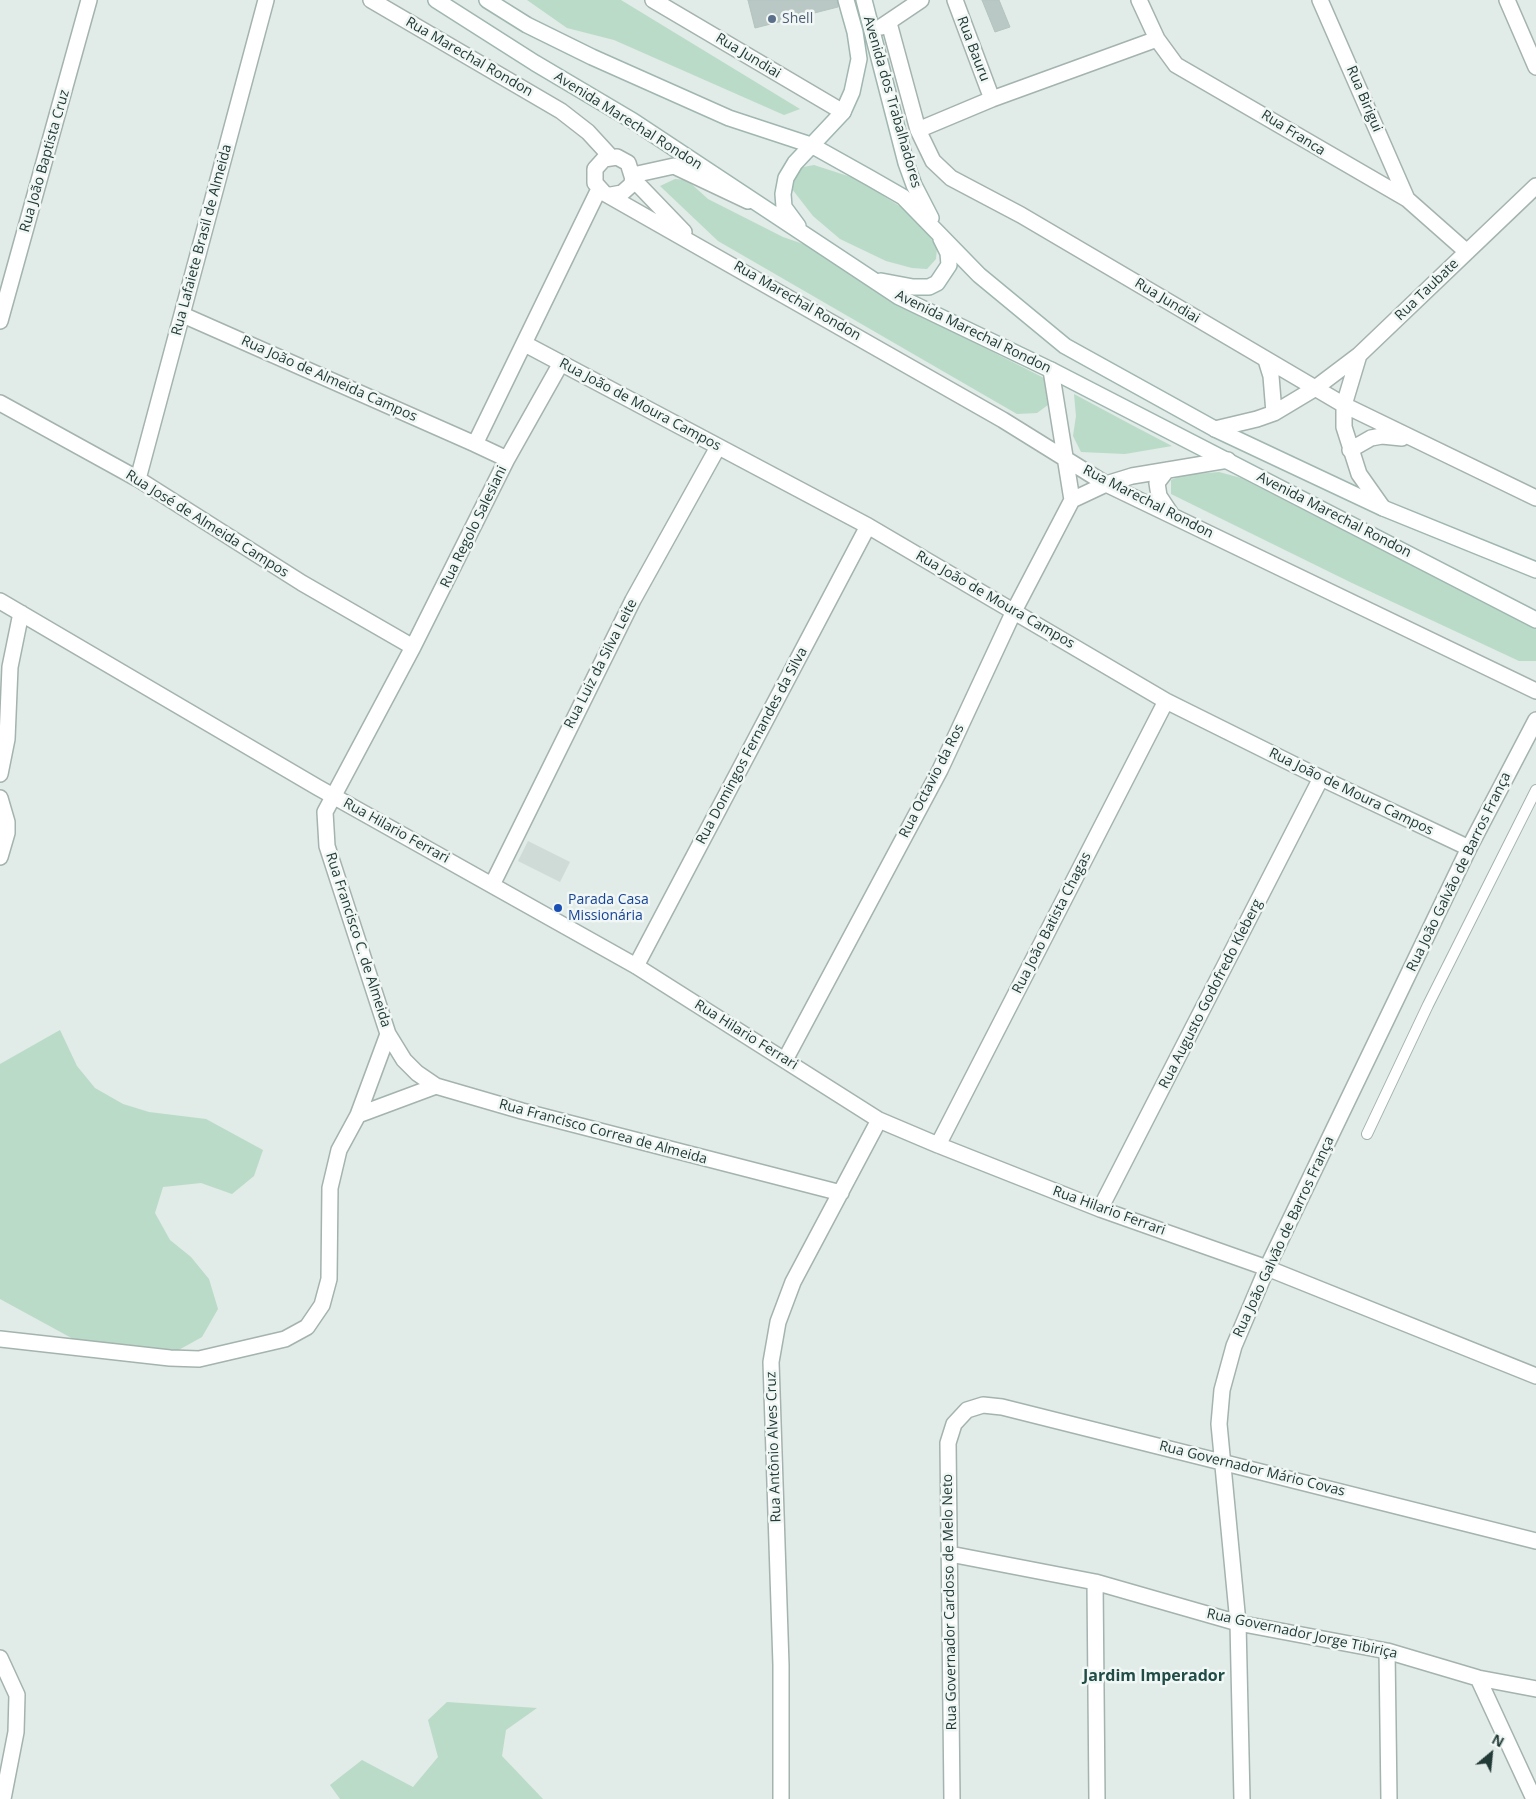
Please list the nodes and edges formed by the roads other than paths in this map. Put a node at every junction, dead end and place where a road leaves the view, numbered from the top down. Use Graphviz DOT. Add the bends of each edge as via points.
graph roads {
  1 [pos="90,0"];
  2 [pos="266,0"];
  3 [pos="371,0"];
  4 [pos="436,0"];
  5 [pos="487,0"];
  6 [pos="499,0"];
  7 [pos="653,0"];
  8 [pos="846,0"];
  9 [pos="864,0"];
  10 [pos="921,0"];
  11 [pos="955,0"];
  12 [pos="1140,0"];
  13 [pos="1320,0"];
  14 [pos="1507,0"];
  15 [pos="889,23"];
  16 [pos="527,25"];
  17 [pos="871,32"];
  18 [pos="1157,39"];
  19 [pos="1536,67"];
  20 [pos="992,99"];
  21 [pos="843,112"];
  22 [pos="918,130"];
  23 [pos="811,145"];
  24 [pos="611,156"];
  25 [pos="633,177"];
  26 [pos="1536,186"];
  27 [pos="605,192"];
  28 [pos="1407,199"];
  29 [pos="758,205"];
  30 [pos="937,230"];
  31 [pos="807,237"];
  32 [pos="696,244"];
  33 [pos="1467,252"];
  34 [pos="872,280"];
  35 [pos="183,315"];
  36 [pos="0,321"];
  37 [pos="525,344"];
  38 [pos="1359,355"];
  39 [pos="1266,360"];
  40 [pos="561,363"];
  41 [pos="1051,370"];
  42 [pos="1314,389"];
  43 [pos="0,403"];
  44 [pos="1344,406"];
  45 [pos="1274,413"];
  46 [pos="1215,429"];
  47 [pos="1411,438"];
  48 [pos="475,444"];
  49 [pos="718,447"];
  50 [pos="1350,450"];
  51 [pos="507,459"];
  52 [pos="1067,460"];
  53 [pos="1228,460"];
  54 [pos="1167,470"];
  55 [pos="138,479"];
  56 [pos="1106,484"];
  57 [pos="1536,498"];
  58 [pos="1072,500"];
  59 [pos="1383,508"];
  60 [pos="1172,516"];
  61 [pos="868,526"];
  62 [pos="1536,570"];
  63 [pos="0,601"];
  64 [pos="1014,611"];
  65 [pos="21,613"];
  66 [pos="1536,620"];
  67 [pos="413,647"];
  68 [pos="1536,690"];
  69 [pos="1166,701"];
  70 [pos="1536,720"];
  71 [pos="0,774"];
  72 [pos="1321,778"];
  73 [pos="1536,790"];
  74 [pos="332,796"];
  75 [pos="0,798"];
  76 [pos="1469,848"];
  77 [pos="0,857"];
  78 [pos="492,885"];
  79 [pos="636,966"];
  80 [pos="388,1034"];
  81 [pos="786,1060"];
  82 [pos="436,1086"];
  83 [pos="358,1115"];
  84 [pos="880,1120"];
  85 [pos="1367,1134"];
  86 [pos="938,1146"];
  87 [pos="841,1193"];
  88 [pos="1100,1209"];
  89 [pos="1267,1268"];
  90 [pos="0,1339"];
  91 [pos="1536,1376"];
  92 [pos="968,1410"];
  93 [pos="1222,1462"];
  94 [pos="1536,1541"];
  95 [pos="950,1554"];
  96 [pos="1095,1582"];
  97 [pos="1238,1623"];
  98 [pos="1387,1651"];
  99 [pos="0,1658"];
  100 [pos="1478,1678"];
  101 [pos="1536,1689"];
  102 [pos="2,1799"];
  103 [pos="781,1799"];
  104 [pos="952,1799"];
  105 [pos="1097,1799"];
  106 [pos="1242,1799"];
  107 [pos="1389,1799"];
  108 [pos="1534,1799"];
  1 -- 36 [label="street, Rua João Baptista Cruz"];
  2 -- 35 [label="street, Rua Lafaiete Brasil de Almeida"];
  3 -- 24 [label="street, Rua Marechal Rondon" via="561,111"];
  4 -- 29 [label="street, Avenida Marechal Rondon" via="633,121"];
  5 -- 16 [label="street, Avenida Marechal Rondon"];
  6 -- 16 [label="street"];
  7 -- 21 [label="street, Rua Jundiai"];
  8 -- 21 [label="street, Avenida dos Trabalhadores" via="859,58 852,92"];
  9 -- 17 [label="street, Avenida dos Trabalhadores"];
  10 -- 15 [label="street"];
  11 -- 20 [label="street, Rua Bauru"];
  12 -- 18 [label="street, Rua Franca"];
  13 -- 28 [label="street, Rua Birigui"];
  14 -- 19 [label="street"];
  15 -- 17 [label="street"];
  15 -- 22 [label="street, Rua Jundiai"];
  16 -- 23 [label="street, Avenida Marechal Rondon" via="729,118"];
  17 -- 30 [label="street, Avenida dos Trabalhadores" via="909,170"];
  18 -- 20 [label="street"];
  18 -- 28 [label="street, Rua Franca" via="1176,65"];
  20 -- 22 [label="street"];
  21 -- 23 [label="street, Avenida dos Trabalhadores"];
  22 -- 39 [label="street, Rua Jundiai" via="932,161 951,178 1021,215"];
  23 -- 30 [label="street, Avenida Marechal Rondon" via="903,197"];
  23 -- 31 [label="street, Avenida dos Trabalhadores" via="786,178 783,194 784,207"];
  24 -- 25 [label="street" via="628,163"];
  24 -- 27 [label="street" via="595,169 594,176"];
  25 -- 27 [label="street" via="622,193"];
  25 -- 29 [label="street" via="674,166 724,192"];
  25 -- 32 [label="street"];
  26 -- 33 [label="street, Rua Taubate"];
  27 -- 32 [label="street, Rua Marechal Rondon"];
  27 -- 37 [label="street"];
  28 -- 33 [label="street, Rua Franca"];
  29 -- 31 [label="street, Avenida Marechal Rondon"];
  30 -- 34 [label="street" via="948,253 949,265 937,283 929,287 913,287"];
  30 -- 46 [label="street, Avenida Marechal Rondon" via="979,275 1066,346"];
  31 -- 34 [label="street, Avenida Marechal Rondon"];
  32 -- 52 [label="street, Rua Marechal Rondon"];
  33 -- 38 [label="street, Rua Taubate"];
  34 -- 41 [label="street, Avenida Marechal Rondon" via="931,314"];
  35 -- 48 [label="street, Rua João de Almeida Campos"];
  35 -- 55 [label="street, Rua Lafaiete Brasil de Almeida"];
  37 -- 40 [label="street, Rua João de Moura Campos"];
  37 -- 48 [label="street"];
  38 -- 42 [label="street, Rua Taubate"];
  38 -- 44 [label="street"];
  39 -- 42 [label="street, Rua Jundiai"];
  39 -- 45 [label="street"];
  40 -- 49 [label="street, Rua João de Moura Campos"];
  40 -- 51 [label="street"];
  41 -- 52 [label="street"];
  41 -- 53 [label="street, Avenida Marechal Rondon"];
  42 -- 44 [label="street, Rua Jundiai"];
  42 -- 45 [label="street, Rua Taubate"];
  43 -- 55 [label="street, Rua José de Almeida Campos"];
  44 -- 47 [label="street, Rua Jundiai"];
  44 -- 50 [label="street" via="1344,427"];
  45 -- 46 [label="street, Rua Taubate"];
  46 -- 59 [label="street, Avenida Marechal Rondon"];
  47 -- 50 [label="street" via="1371,438"];
  47 -- 57 [label="street, Rua Jundiai"];
  48 -- 51 [label="street, Rua Regolo Salesiani"];
  49 -- 61 [label="street, Rua João de Moura Campos"];
  49 -- 78 [label="street, Rua Luiz da Silva Leite" via="633,600"];
  50 -- 59 [label="street" via="1359,474"];
  51 -- 67 [label="street, Rua Regolo Salesiani"];
  52 -- 56 [label="street, Rua Marechal Rondon"];
  52 -- 58 [label="street"];
  53 -- 54 [label="street"];
  53 -- 66 [label="street, Avenida Marechal Rondon"];
  54 -- 56 [label="street"];
  54 -- 60 [label="street" via="1157,483 1159,496"];
  55 -- 67 [label="street, Rua José de Almeida Campos" via="302,583"];
  56 -- 58 [label="street"];
  56 -- 60 [label="street, Rua Marechal Rondon"];
  58 -- 64 [label="street, Rua Octavio da Ros"];
  59 -- 62 [label="street, Avenida Marechal Rondon"];
  60 -- 68 [label="street, Rua Marechal Rondon"];
  61 -- 64 [label="street, Rua João de Moura Campos"];
  61 -- 79 [label="street, Rua Domingos Fernandes da Silva"];
  63 -- 65 [label="street, Rua Hilario Ferrari"];
  64 -- 69 [label="street, Rua João de Moura Campos"];
  64 -- 81 [label="street, Rua Octavio da Ros" via="940,770"];
  65 -- 71 [label="street" via="10,667 7,739"];
  65 -- 74 [label="street, Rua Hilario Ferrari"];
  67 -- 74 [label="street, Rua Regolo Salesiani"];
  69 -- 72 [label="street, Rua João de Moura Campos"];
  69 -- 86 [label="street, Rua João Batista Chagas"];
  70 -- 76 [label="street, Rua João Galvão de Barros França"];
  72 -- 76 [label="street, Rua João de Moura Campos"];
  72 -- 88 [label="street, Rua Augusto Godofredo Kleberg"];
  73 -- 85 [label="lane"];
  74 -- 78 [label="street, Rua Hilario Ferrari"];
  74 -- 80 [label="street, Rua Francisco C. de Almeida" via="325,812 327,846"];
  75 -- 77 [label="street" via="7,822"];
  76 -- 89 [label="street, Rua João Galvão de Barros França"];
  78 -- 79 [label="street, Rua Hilario Ferrari"];
  79 -- 81 [label="street, Rua Hilario Ferrari"];
  80 -- 82 [label="street, Rua Francisco Correa de Almeida" via="404,1060"];
  80 -- 83 [label="street, Rua Francisco C. de Almeida"];
  81 -- 84 [label="street, Rua Hilario Ferrari"];
  82 -- 83 [label="street"];
  82 -- 87 [label="street, Rua Francisco Correa de Almeida"];
  83 -- 90 [label="street, Rua Francisco C. de Almeida" via="339,1150 330,1188 328,1279 322,1305 307,1327 285,1339 199,1359"];
  84 -- 86 [label="street, Rua Hilario Ferrari"];
  84 -- 87 [label="street, Rua Antônio Alves Cruz"];
  86 -- 88 [label="street, Rua Hilario Ferrari"];
  87 -- 103 [label="street, Rua Antônio Alves Cruz" via="793,1282 778,1322 772,1362 781,1665"];
  88 -- 89 [label="street, Rua Hilario Ferrari"];
  89 -- 91 [label="street, Rua Hilario Ferrari"];
  89 -- 93 [label="street, Rua João Galvão de Barros França" via="1234,1346 1222,1390 1219,1424"];
  92 -- 93 [label="street, Rua Governador Mário Covas" via="1002,1406"];
  92 -- 95 [label="street, Rua Governador Cardoso de Melo Neto" via="954,1424 948,1443"];
  93 -- 94 [label="street, Rua Governador Mário Covas"];
  93 -- 97 [label="street, Rua João Galvão de Barros França"];
  95 -- 96 [label="street, Rua Governador Jorge Tibiriça"];
  95 -- 104 [label="street, Rua Governador Cardoso de Melo Neto"];
  96 -- 97 [label="street, Rua Governador Jorge Tibiriça"];
  96 -- 105 [label="street"];
  97 -- 98 [label="street, Rua Governador Jorge Tibiriça"];
  97 -- 106 [label="street, Rua João Galvão de Barros França"];
  98 -- 100 [label="street, Rua Governador Jorge Tibiriça"];
  98 -- 107 [label="street"];
  99 -- 102 [label="street" via="18,1695 16,1732"];
  100 -- 101 [label="street, Rua Governador Jorge Tibiriça"];
  100 -- 108 [label="street"];
}
